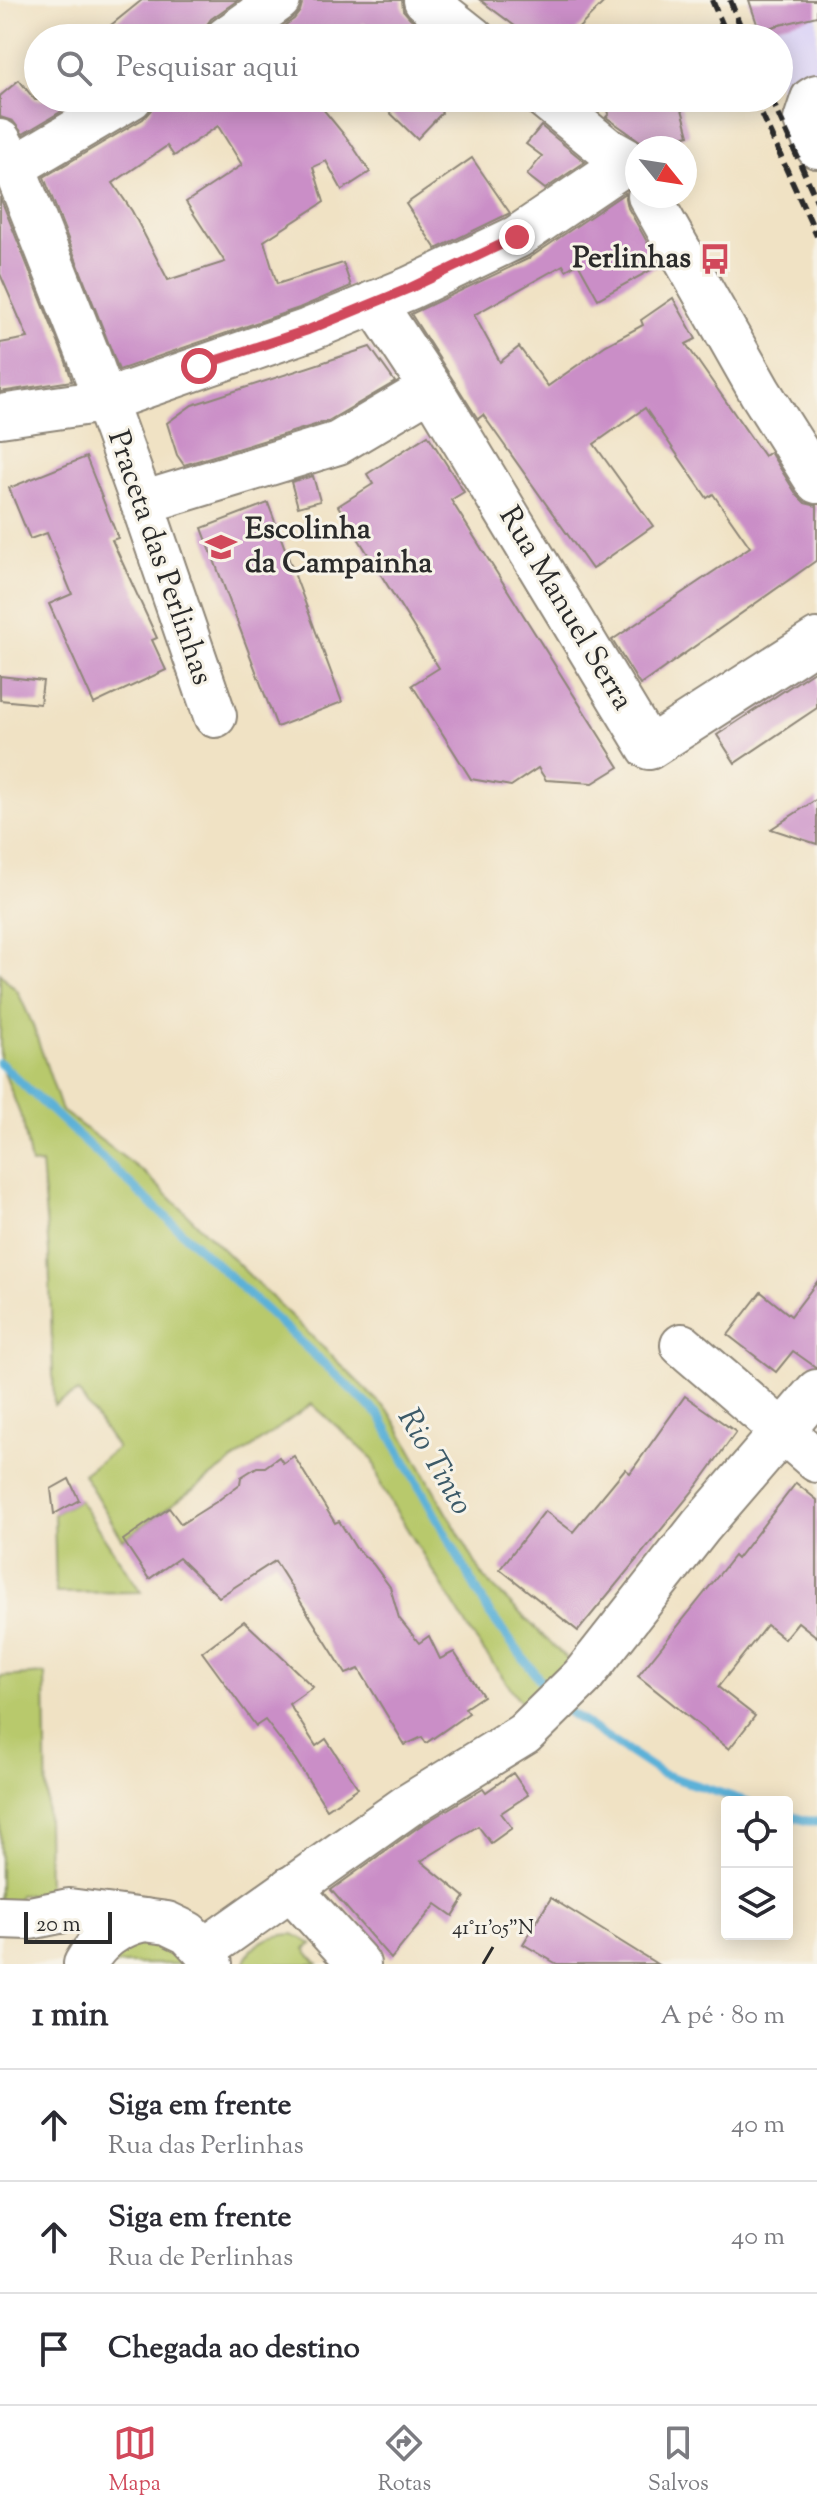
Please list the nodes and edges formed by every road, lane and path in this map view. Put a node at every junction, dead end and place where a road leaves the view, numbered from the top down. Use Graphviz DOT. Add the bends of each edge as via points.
graph roads {
  1 [pos="279,0"];
  2 [pos="425,0"];
  3 [pos="246,24"];
  4 [pos="455,24"];
  5 [pos="100,112"];
  6 [pos="562,112"];
  7 [pos="7,154"];
  8 [pos="625,165"];
  9 [pos="625,183"];
  10 [pos="656,208"];
  11 [pos="374,302"];
  12 [pos="431,388"];
  13 [pos="104,401"];
  14 [pos="0,416"];
  15 [pos="817,482"];
  16 [pos="142,503"];
  17 [pos="817,640"];
  18 [pos="215,716"];
  19 [pos="682,1345"];
  20 [pos="817,1391"];
  21 [pos="783,1432"];
  22 [pos="817,1461"];
  23 [pos="290,1888"];
  24 [pos="15,1918"];
  25 [pos="144,1920"];
  26 [pos="208,1957"];
  27 [pos="84,1964"];
  28 [pos="359,1964"];
  1 -- 3 [label="street"];
  2 -- 4 [label="street"];
  5 -- 7 [label="street"];
  6 -- 8 [label="street"];
  7 -- 13 [label="street, Praceta das Perlinhas"];
  9 -- 11 [label="street"];
  10 -- 15 [label="street"];
  11 -- 12 [label="street, Rua Manuel Serra"];
  11 -- 13 [label="street"];
  12 -- 16 [label="street" via="338,443"];
  12 -- 17 [label="street, Rua Manuel Serra" via="649,748"];
  13 -- 14 [label="street"];
  13 -- 16 [label="street, Praceta das Perlinhas"];
  16 -- 18 [label="street, Praceta das Perlinhas"];
  19 -- 21 [label="street"];
  20 -- 21 [label="street"];
  21 -- 22 [label="street"];
  21 -- 23 [label="street" via="582,1677 524,1734 407,1806"];
  23 -- 26 [label="street"];
  23 -- 28 [label="street"];
  24 -- 25 [label="street" via="69,1910"];
  24 -- 27 [label="street" via="55,1935"];
  25 -- 26 [label="street" via="188,1933"];
  25 -- 27 [label="street" via="121,1926 95,1946"];
}
